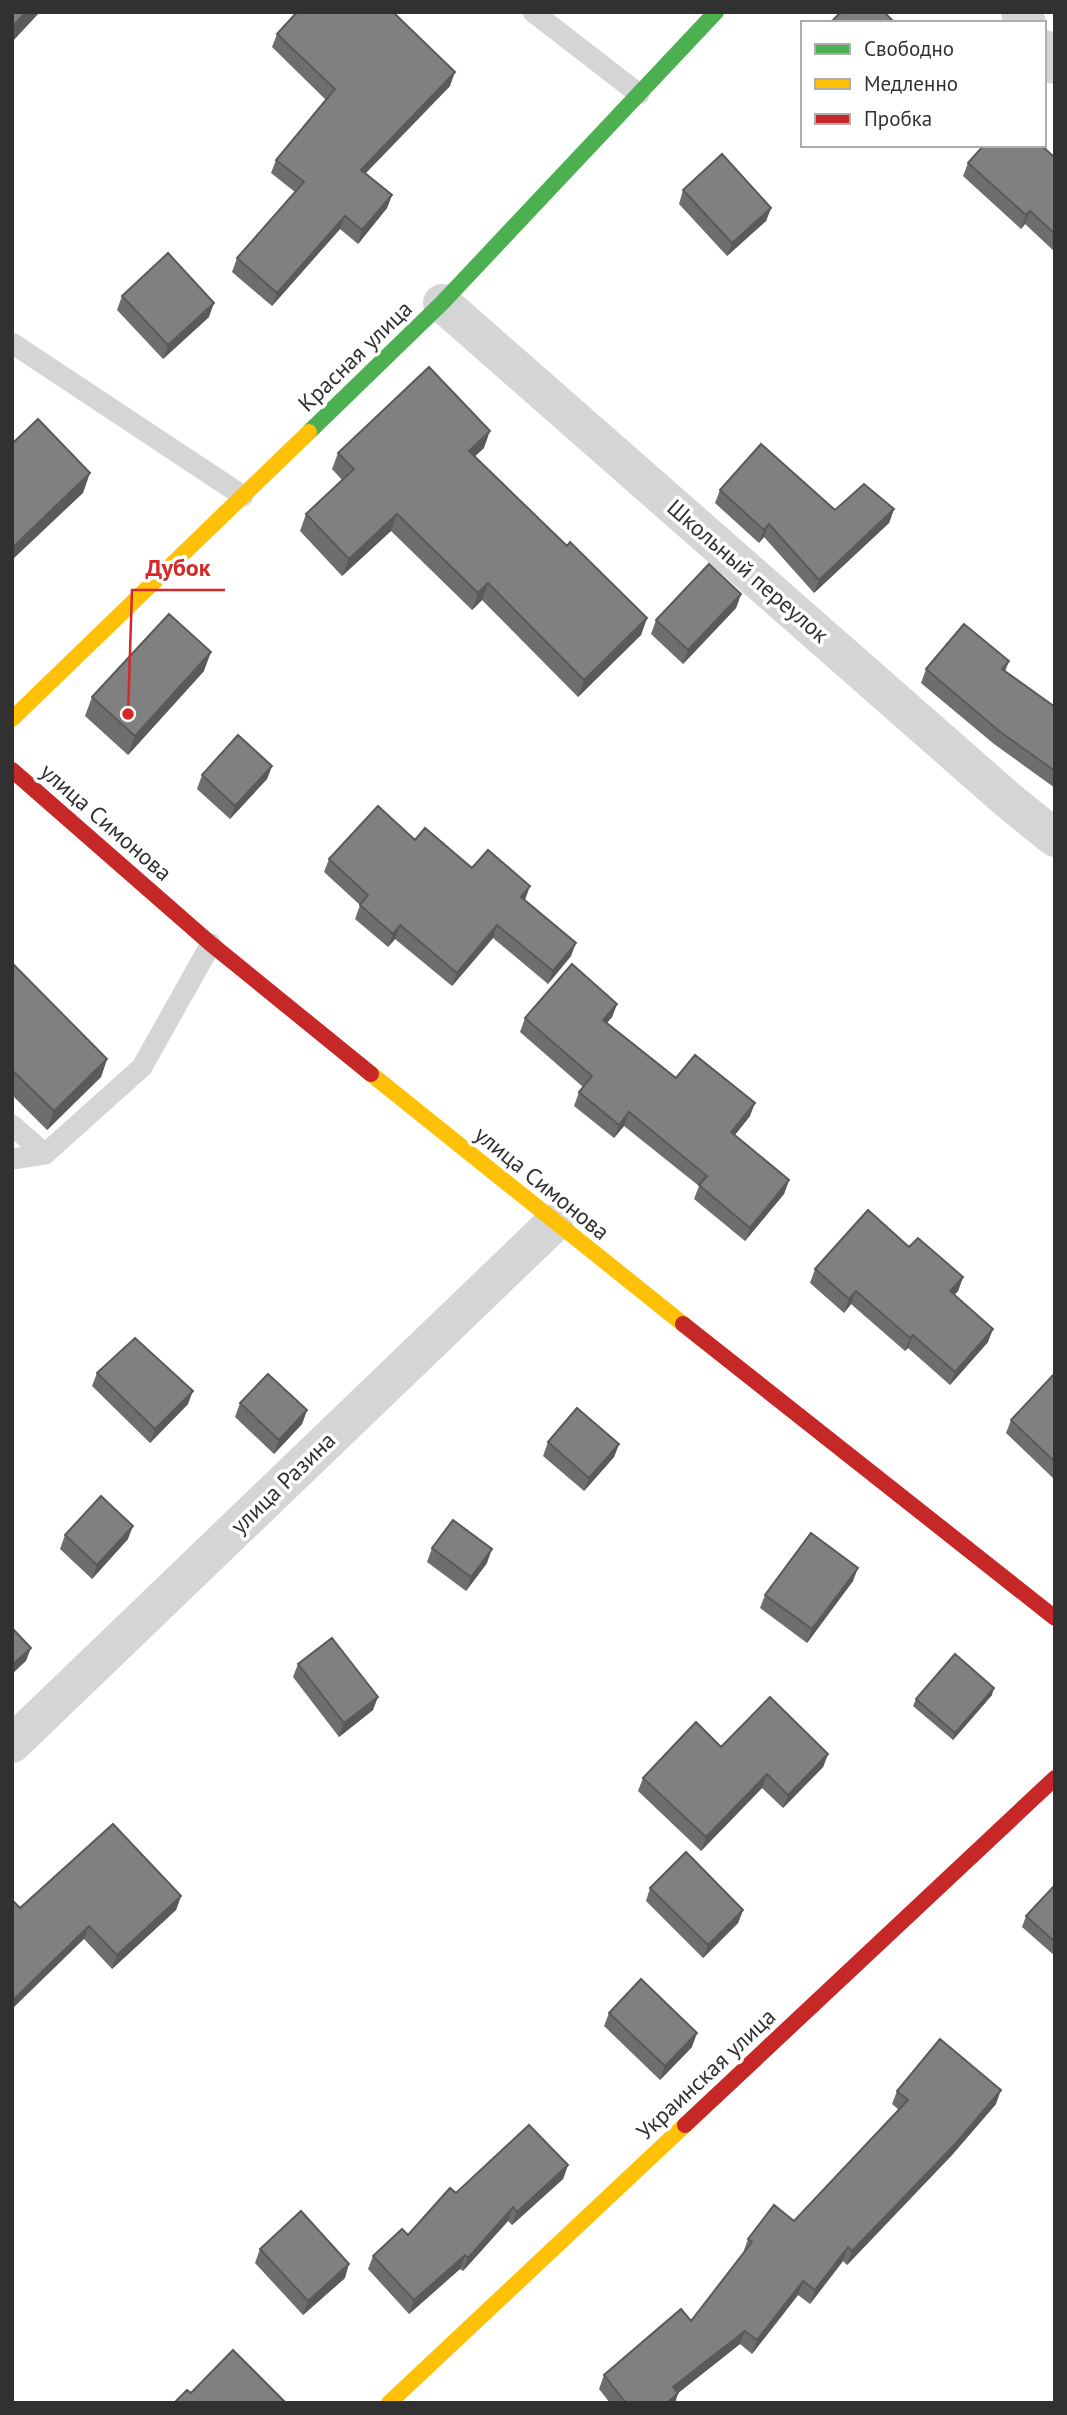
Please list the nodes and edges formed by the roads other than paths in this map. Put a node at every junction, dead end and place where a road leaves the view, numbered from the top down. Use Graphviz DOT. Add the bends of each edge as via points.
graph roads {
  1 [pos="533,12"];
  2 [pos="716,12"];
  3 [pos="639,94"];
  4 [pos="442,303"];
  5 [pos="12,343"];
  6 [pos="243,496"];
  7 [pos="12,719"];
  8 [pos="12,770"];
  9 [pos="1055,838"];
  10 [pos="211,944"];
  11 [pos="12,1125"];
  12 [pos="45,1154"];
  13 [pos="12,1159"];
  14 [pos="554,1223"];
  15 [pos="1055,1618"];
  16 [pos="12,1744"];
  17 [pos="1055,1778"];
  18 [pos="389,2403"];
  1 -- 3 [label="lane"];
  2 -- 3 [label="street, Красная улица"];
  3 -- 4 [label="street, Красная улица"];
  4 -- 6 [label="street, Красная улица"];
  4 -- 9 [label="street, Школьный переулок"];
  5 -- 6 [label="lane"];
  6 -- 7 [label="street, Красная улица"];
  8 -- 10 [label="street, улица Симонова"];
  10 -- 12 [label="lane" via="142,1066"];
  10 -- 14 [label="street, улица Симонова"];
  11 -- 12 [label="lane"];
  12 -- 13 [label="lane"];
  14 -- 15 [label="street, улица Симонова"];
  14 -- 16 [label="street, улица Разина"];
  17 -- 18 [label="street, Украинская улица"];
}
